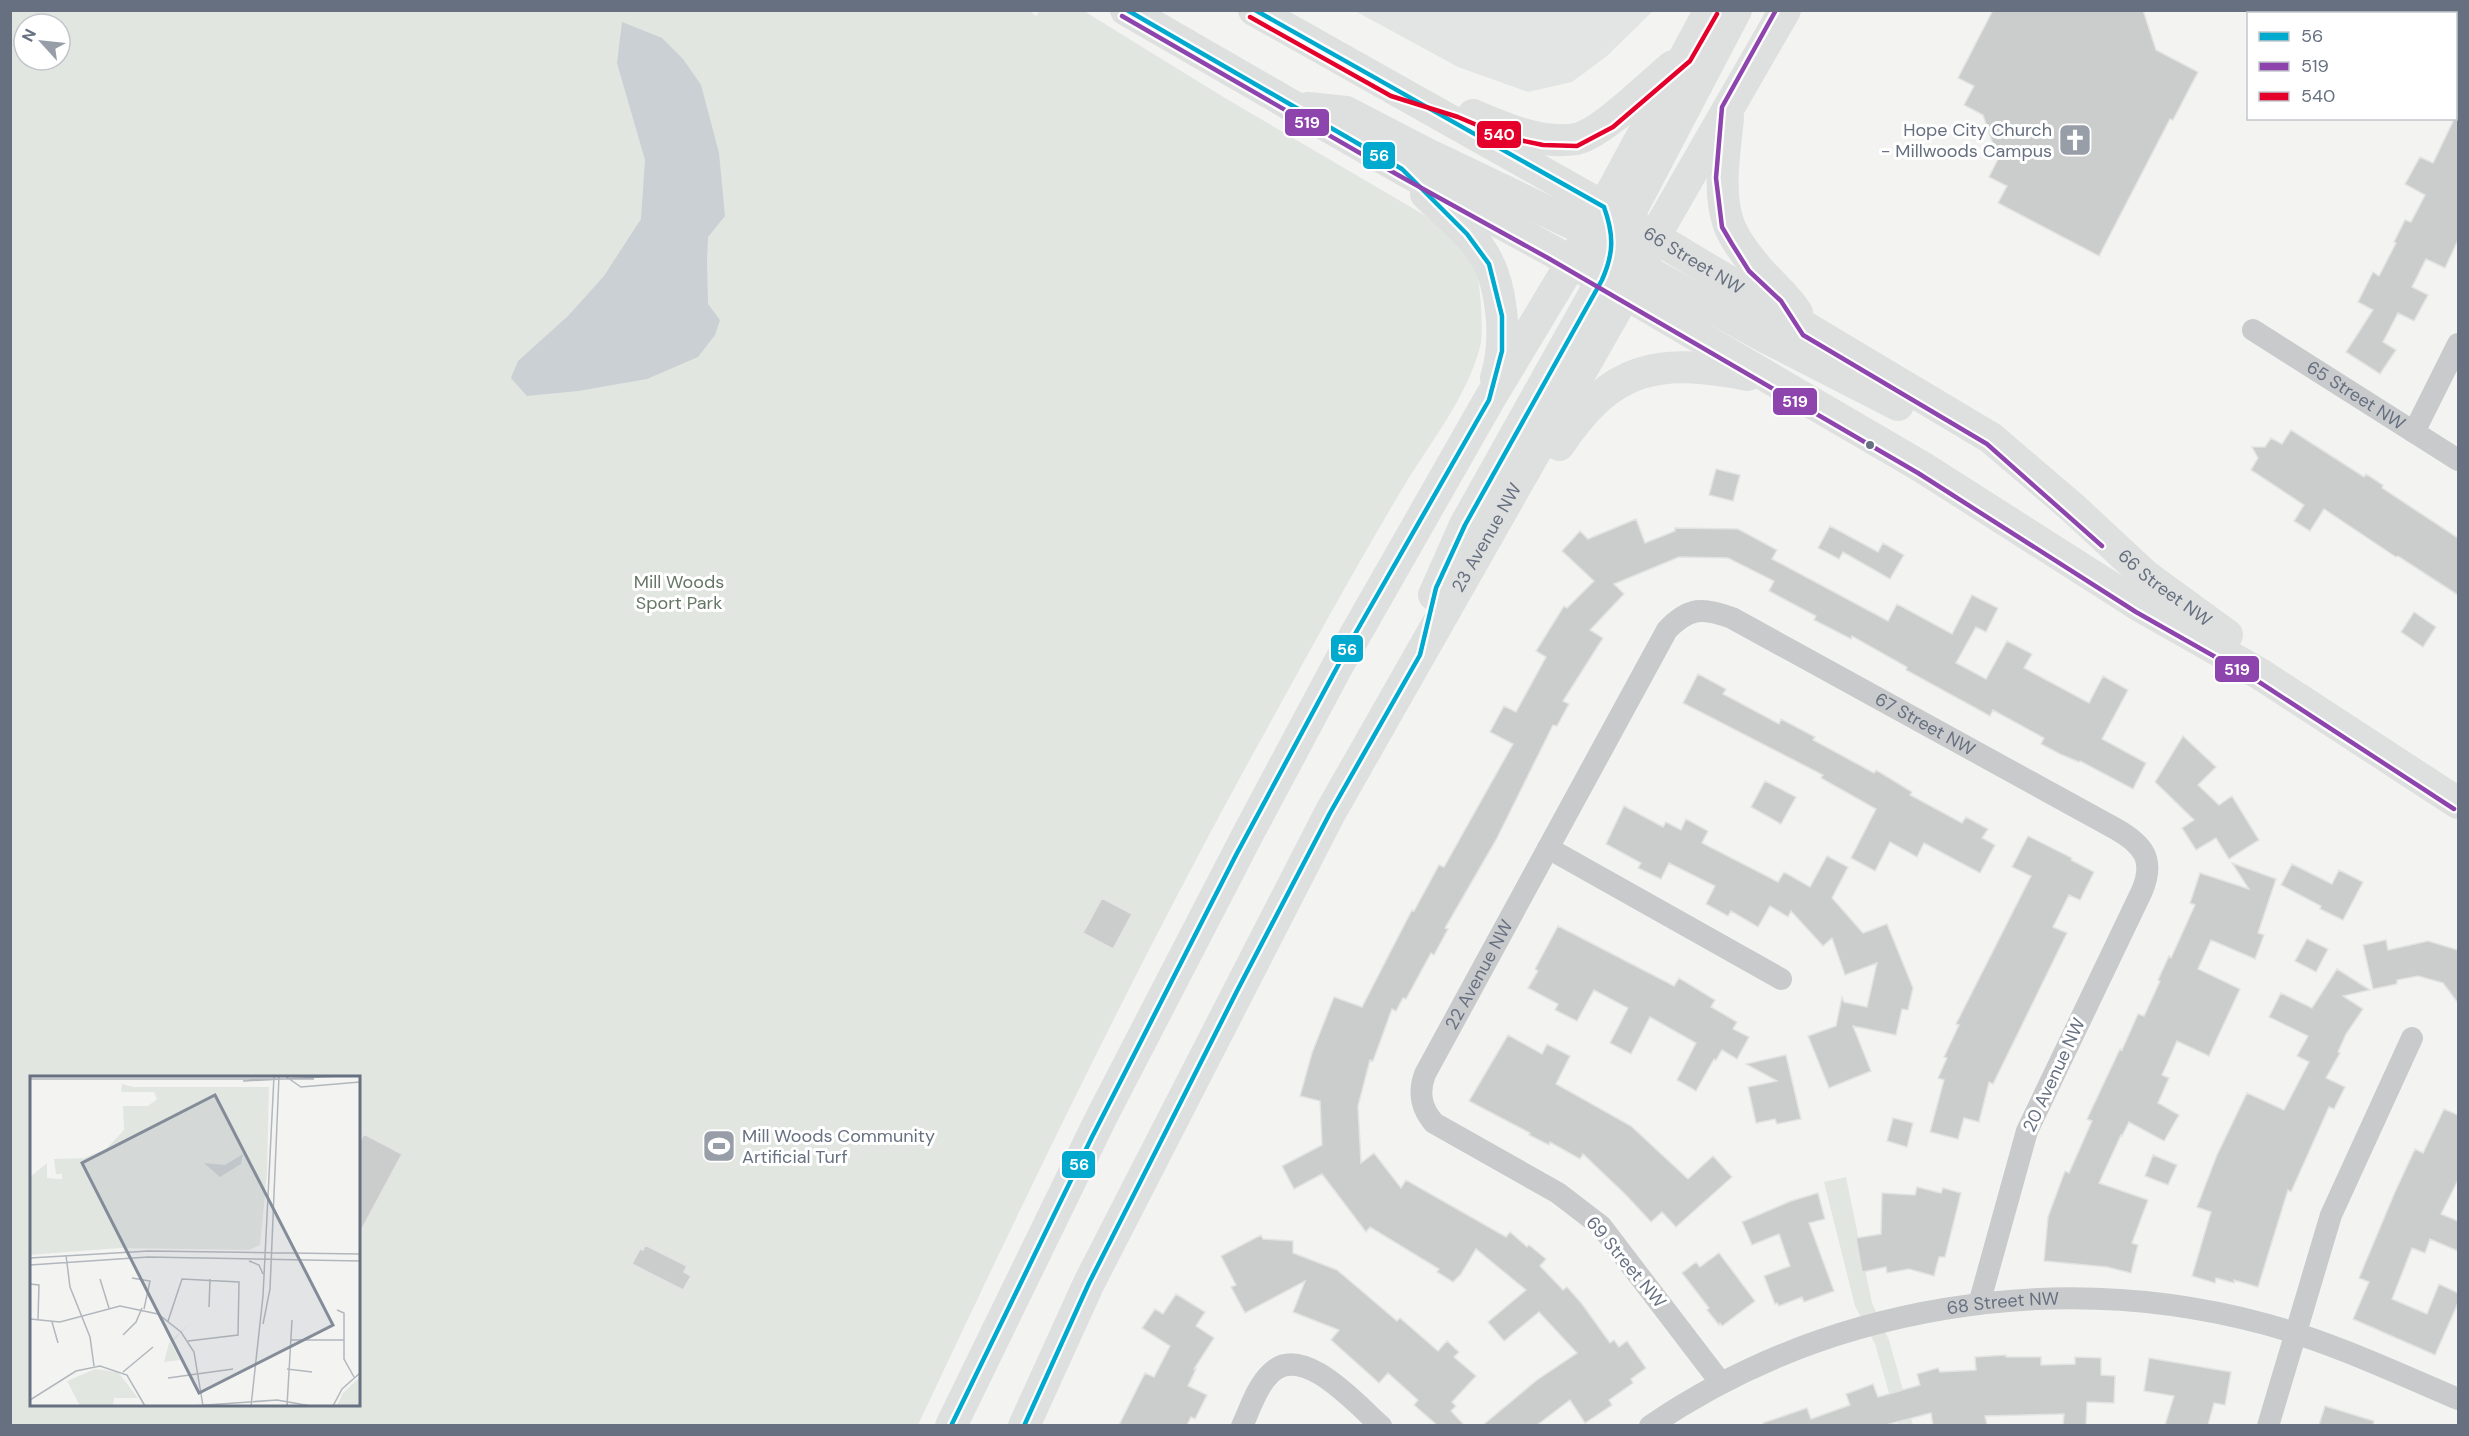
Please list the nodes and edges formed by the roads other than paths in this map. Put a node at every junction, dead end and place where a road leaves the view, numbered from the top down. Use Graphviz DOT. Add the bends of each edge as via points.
graph roads {
  1 [pos="1126,10"];
  2 [pos="1254,10"];
  3 [pos="1710,10"];
  4 [pos="1736,10"];
  5 [pos="1785,10"];
  6 [pos="1685,56"];
  7 [pos="1394,89"];
  8 [pos="1293,107"];
  9 [pos="1729,108"];
  10 [pos="1402,169"];
  11 [pos="1619,249"];
  12 [pos="1571,263"];
  13 [pos="1808,329"];
  14 [pos="2253,330"];
  15 [pos="2458,344"];
  16 [pos="1769,380"];
  17 [pos="1489,400"];
  18 [pos="1947,410"];
  19 [pos="2414,432"];
  20 [pos="2458,460"];
  21 [pos="1500,514"];
  22 [pos="1695,611"];
  23 [pos="1420,655"];
  24 [pos="2335,722"];
  25 [pos="2458,803"];
  26 [pos="1548,848"];
  27 [pos="2145,855"];
  28 [pos="1781,979"];
  29 [pos="2412,1038"];
  30 [pos="1422,1105"];
  31 [pos="1979,1304"];
  32 [pos="2295,1333"];
  33 [pos="1721,1383"];
  34 [pos="2458,1400"];
  35 [pos="951,1425"];
  36 [pos="1024,1425"];
  37 [pos="1242,1425"];
  38 [pos="1381,1425"];
  39 [pos="1650,1425"];
  40 [pos="2268,1425"];
  1 -- 8 [label="main road, 66 Street NW"];
  2 -- 7 [label="main road, 66 Street NW"];
  3 -- 6 [label="main road, 23 Avenue NW"];
  4 -- 11 [label="main road"];
  5 -- 9 [label="main road, 23 Avenue NW"];
  6 -- 7 [label="main road" via="1609,122 1577,139 1544,138 1507,130 1461,110"];
  6 -- 11 [label="main road, 23 Avenue NW"];
  7 -- 11 [label="main road, 66 Street NW"];
  8 -- 10 [label="main road, 66 Street NW"];
  8 -- 11 [label="main road" via="1346,112"];
  9 -- 11 [label="main road, 23 Avenue NW"];
  9 -- 13 [label="main road" via="1723,177 1729,225 1755,266 1787,296"];
  10 -- 12 [label="main road, 66 Street NW"];
  10 -- 17 [label="main road" via="1467,234 1489,264 1502,316 1502,351"];
  11 -- 12 [label="main road, 66 Street NW"];
  11 -- 13 [label="main road, 66 Street NW"];
  11 -- 16 [label="main road, 66 Street NW"];
  11 -- 18 [label="main road" via="1767,338 1900,405"];
  11 -- 21 [label="main road, 23 Avenue NW"];
  11 -- 23 [label="main road" via="1465,525 1436,588"];
  12 -- 17 [label="main road"];
  13 -- 18 [label="main road, 66 Street NW"];
  14 -- 19 [label="street, 65 Street NW"];
  15 -- 19 [label="street"];
  16 -- 21 [label="main road" via="1701,367 1642,371 1625,378 1575,420 1551,456"];
  16 -- 24 [label="main road, 66 Street NW" via="1922,467 2140,606"];
  17 -- 35 [label="main road" via="1338,665 1250,830 1101,1118"];
  18 -- 24 [label="main road, 66 Street NW" via="1991,438 2146,576"];
  19 -- 20 [label="street, 65 Street NW"];
  21 -- 23 [label="main road, 23 Avenue NW"];
  22 -- 26 [label="street, 22 Avenue NW" via="1677,619 1667,630"];
  22 -- 27 [label="street, 67 Street NW" via="1732,618 2116,829 2133,840"];
  23 -- 36 [label="main road, 23 Avenue NW" via="1330,813 1211,1042 1089,1283"];
  24 -- 25 [label="main road, 66 Street NW"];
  26 -- 28 [label="street"];
  26 -- 30 [label="street, 22 Avenue NW" via="1425,1074"];
  27 -- 31 [label="street, 20 Avenue NW" via="2148,865 2144,884 2027,1131"];
  29 -- 32 [label="street" via="2331,1215"];
  30 -- 33 [label="street, 69 Street NW" via="1444,1130 1558,1193 1601,1226"];
  31 -- 32 [label="street, 68 Street NW" via="2040,1299 2144,1302 2239,1317"];
  31 -- 33 [label="street, 68 Street NW" via="1871,1323 1820,1340"];
  32 -- 34 [label="street, 68 Street NW"];
  32 -- 40 [label="street"];
  33 -- 39 [label="street, 68 Street NW"];
  37 -- 38 [label="street" via="1263,1382 1286,1364 1302,1364 1317,1370"];
}
